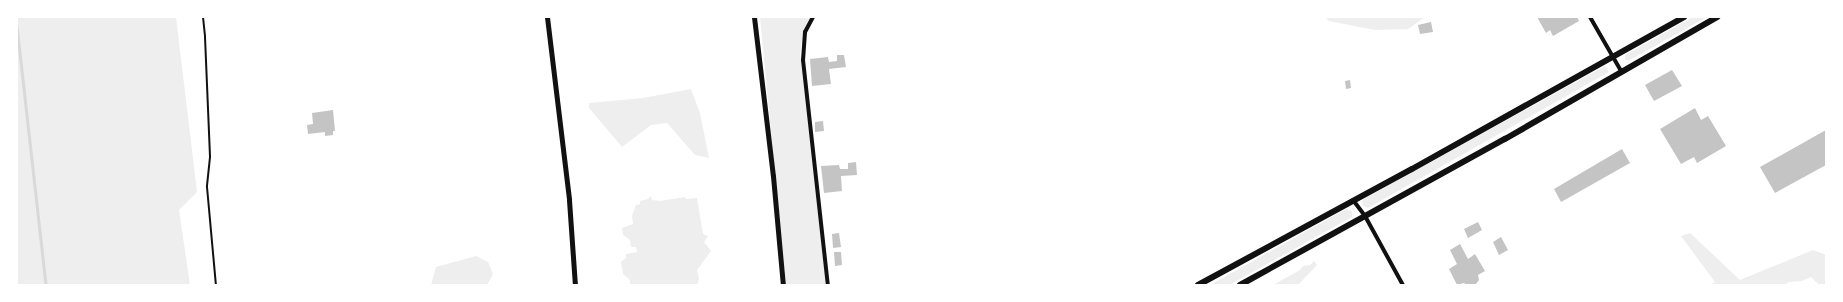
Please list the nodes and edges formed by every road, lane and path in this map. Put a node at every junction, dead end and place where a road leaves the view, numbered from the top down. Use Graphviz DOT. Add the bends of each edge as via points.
graph roads {
  1 [pos="203,17"];
  2 [pos="547,17"];
  3 [pos="754,17"];
  4 [pos="813,17"];
  5 [pos="1590,17"];
  6 [pos="1684,17"];
  7 [pos="1717,17"];
  8 [pos="1613,57"];
  9 [pos="1621,72"];
  10 [pos="1353,200"];
  11 [pos="1365,216"];
  12 [pos="216,285"];
  13 [pos="575,285"];
  14 [pos="783,285"];
  15 [pos="828,285"];
  16 [pos="1198,285"];
  17 [pos="1240,285"];
  18 [pos="1403,285"];
  1 -- 12 [label="lane" via="210,157 207,186"];
  2 -- 13 [label="street" via="570,212"];
  3 -- 14 [label="street"];
  4 -- 15 [label="street" via="805,32 803,60"];
  5 -- 8 [label="street"];
  6 -- 8 [label="main road"];
  7 -- 9 [label="main road"];
  8 -- 9 [label="street"];
  8 -- 10 [label="main road"];
  9 -- 11 [label="main road"];
  10 -- 11 [label="street"];
  10 -- 16 [label="main road"];
  11 -- 17 [label="main road"];
  11 -- 18 [label="street"];
}
